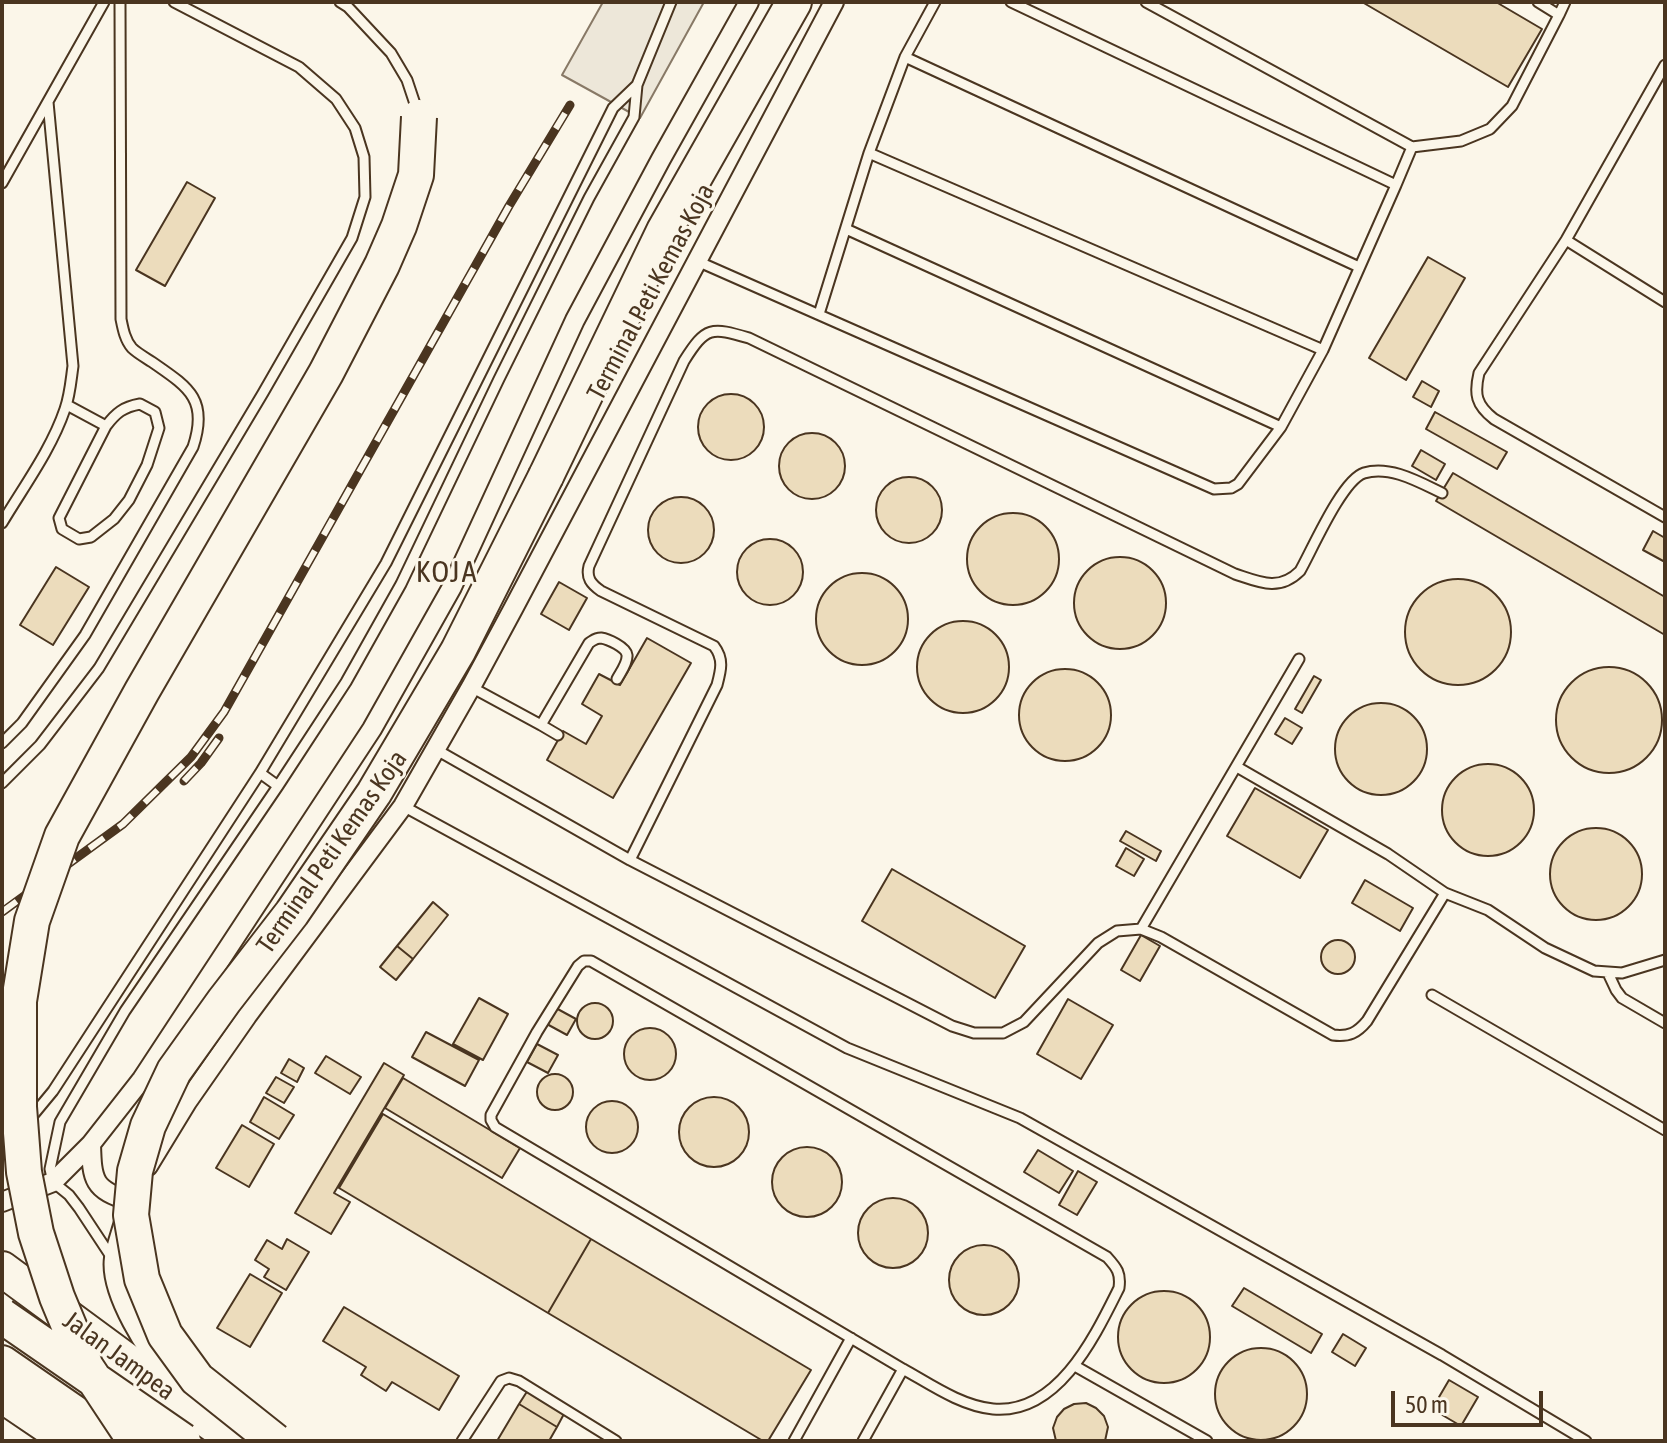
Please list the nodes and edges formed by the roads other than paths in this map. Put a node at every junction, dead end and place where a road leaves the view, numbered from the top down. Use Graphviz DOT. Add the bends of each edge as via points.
graph roads {
  1 [pos="104,2"];
  2 [pos="120,2"];
  3 [pos="174,2"];
  4 [pos="340,2"];
  5 [pos="671,2"];
  6 [pos="749,2"];
  7 [pos="794,2"];
  8 [pos="834,2"];
  9 [pos="935,2"];
  10 [pos="1011,2"];
  11 [pos="1146,2"];
  12 [pos="1538,2"];
  13 [pos="1565,2"];
  14 [pos="1559,15"];
  15 [pos="905,57"];
  16 [pos="1665,65"];
  17 [pos="637,85"];
  18 [pos="1660,85"];
  19 [pos="48,102"];
  20 [pos="419,117"];
  21 [pos="1412,147"];
  22 [pos="869,153"];
  23 [pos="2,183"];
  24 [pos="1396,185"];
  25 [pos="846,229"];
  26 [pos="1566,240"];
  27 [pos="697,261"];
  28 [pos="1359,267"];
  29 [pos="1665,302"];
  30 [pos="819,314"];
  31 [pos="1323,350"];
  32 [pos="471,393"];
  33 [pos="488,401"];
  34 [pos="67,405"];
  35 [pos="106,426"];
  36 [pos="1281,427"];
  37 [pos="1442,493"];
  38 [pos="1665,517"];
  39 [pos="2,523"];
  40 [pos="1299,659"];
  41 [pos="617,679"];
  42 [pos="471,687"];
  43 [pos="541,725"];
  44 [pos="558,735"];
  45 [pos="2,743"];
  46 [pos="435,749"];
  47 [pos="1237,767"];
  48 [pos="260,773"];
  49 [pos="2,783"];
  50 [pos="278,786"];
  51 [pos="403,806"];
  52 [pos="630,860"];
  53 [pos="1445,893"];
  54 [pos="1141,929"];
  55 [pos="1665,960"];
  56 [pos="1608,973"];
  57 [pos="1432,995"];
  58 [pos="1665,1023"];
  59 [pos="1665,1130"];
  60 [pos="12,1135"];
  61 [pos="91,1144"];
  62 [pos="53,1182"];
  63 [pos="130,1201"];
  64 [pos="2,1202"];
  65 [pos="113,1260"];
  66 [pos="2,1269"];
  67 [pos="2,1289"];
  68 [pos="2,1316"];
  69 [pos="851,1338"];
  70 [pos="2,1363"];
  71 [pos="1075,1366"];
  72 [pos="903,1369"];
  73 [pos="2,1395"];
  74 [pos="2,1423"];
  75 [pos="205,1434"];
  76 [pos="27,1441"];
  77 [pos="70,1441"];
  78 [pos="115,1441"];
  79 [pos="135,1441"];
  80 [pos="237,1441"];
  81 [pos="275,1441"];
  82 [pos="462,1441"];
  83 [pos="616,1441"];
  84 [pos="794,1441"];
  85 [pos="863,1441"];
  86 [pos="1207,1441"];
  87 [pos="1586,1441"];
  1 -- 19 [label="lane"];
  2 -- 45 [label="lane" via="121,319 132,348 194,397 199,430 85,635"];
  3 -- 49 [label="lane" via="299,67 336,99 355,128 364,157 365,197 352,238 99,668 40,745"];
  4 -- 20 [label="lane" via="391,53"];
  5 -- 17 [label="lane"];
  6 -- 61 [label="street, Terminal Peti Kemas Koja" via="575,320 452,587 372,729 142,1079"];
  7 -- 81 [label="highway, bridge" via="664,231 458,651 374,793 174,1071 148,1126 135,1171 131,1215 142,1279 165,1335 197,1379"];
  8 -- 27 [label="street, Terminal Peti Kemas Koja"];
  9 -- 15 [label="lane"];
  10 -- 24 [label="lane"];
  11 -- 21 [label="lane"];
  12 -- 14 [label="lane"];
  13 -- 14 [label="lane"];
  14 -- 21 [label="lane" via="1512,106 1490,129 1461,141"];
  15 -- 22 [label="lane"];
  15 -- 28 [label="lane"];
  16 -- 18 [label="lane"];
  17 -- 32 [label="lane" via="613,108"];
  17 -- 33 [label="lane" via="634,117"];
  18 -- 26 [label="lane"];
  19 -- 23 [label="lane"];
  19 -- 34 [label="lane" via="73,366"];
  20 -- 79 [label="highway, bridge" via="416,175 382,265 62,836 32,921 19,1001 19,1107 36,1233 86,1367"];
  21 -- 24 [label="lane"];
  22 -- 25 [label="lane"];
  22 -- 31 [label="lane"];
  24 -- 28 [label="lane"];
  25 -- 30 [label="lane"];
  25 -- 36 [label="lane"];
  26 -- 29 [label="lane"];
  26 -- 38 [label="lane" via="1479,373 1478,400 1483,411 1503,425"];
  27 -- 30 [label="lane"];
  27 -- 42 [label="street, Terminal Peti Kemas Koja"];
  28 -- 31 [label="lane"];
  30 -- 36 [label="lane" via="1214,489 1238,484"];
  31 -- 36 [label="lane"];
  32 -- 33 [label="lane"];
  32 -- 48 [label="lane" via="386,563"];
  33 -- 50 [label="lane" via="401,584"];
  34 -- 35 [label="lane"];
  34 -- 39 [label="lane"];
  35 -- 35 [label="lane" via="59,518 62,529 79,539 91,537 129,500 159,428 155,412 140,404 125,406"];
  37 -- 52 [label="lane" via="1405,476 1364,473 1351,480 1292,580 1262,583 749,338 720,330 707,333 684,361 588,572 601,591 720,653 717,685"];
  40 -- 47 [label="lane"];
  41 -- 43 [label="lane" via="626,662 624,649 596,638"];
  42 -- 43 [label="lane"];
  42 -- 46 [label="street, Terminal Peti Kemas Koja"];
  43 -- 44 [label="lane"];
  46 -- 51 [label="street, Terminal Peti Kemas Koja"];
  46 -- 52 [label="lane"];
  47 -- 53 [label="lane"];
  47 -- 54 [label="lane"];
  48 -- 50 [label="lane"];
  48 -- 60 [label="lane" via="53,1091"];
  50 -- 62 [label="lane" via="82,1081 55,1137"];
  51 -- 63 [label="street, Terminal Peti Kemas Koja" via="187,1102"];
  51 -- 87 [label="lane" via="847,1048 1020,1118"];
  52 -- 54 [label="lane" via="974,1033 1003,1033 1024,1022 1098,943 1117,931"];
  53 -- 54 [label="lane" via="1367,1021 1343,1036"];
  53 -- 56 [label="lane" via="1488,910 1579,966"];
  55 -- 56 [label="lane"];
  56 -- 58 [label="lane" via="1622,998"];
  57 -- 59 [label="lane"];
  61 -- 62 [label="street, Terminal Peti Kemas Koja"];
  61 -- 63 [label="street" via="92,1171 103,1190"];
  62 -- 64 [label="street, Terminal Peti Kemas Koja"];
  62 -- 65 [label="lane" via="74,1202"];
  63 -- 65 [label="street, Terminal Peti Kemas Koja"];
  65 -- 75 [label="street, Terminal Peti Kemas Koja" via="131,1323"];
  66 -- 75 [label="highway, Jalan Jampea"];
  67 -- 75 [label="highway, Jalan Jampea"];
  68 -- 75 [label="highway, bridge"];
  69 -- 71 [label="lane" via="493,1125 491,1115 581,962 591,961 1107,1257 1121,1276 1119,1288"];
  69 -- 72 [label="lane"];
  69 -- 84 [label="lane"];
  70 -- 78 [label="highway"];
  71 -- 72 [label="lane" via="1038,1398 1007,1409 963,1401"];
  71 -- 86 [label="lane"];
  72 -- 85 [label="lane"];
  73 -- 77 [label="highway"];
  74 -- 76 [label="highway"];
  75 -- 80 [label="highway, Jalan Jampea"];
  82 -- 83 [label="lane" via="501,1381 509,1378"];
}
